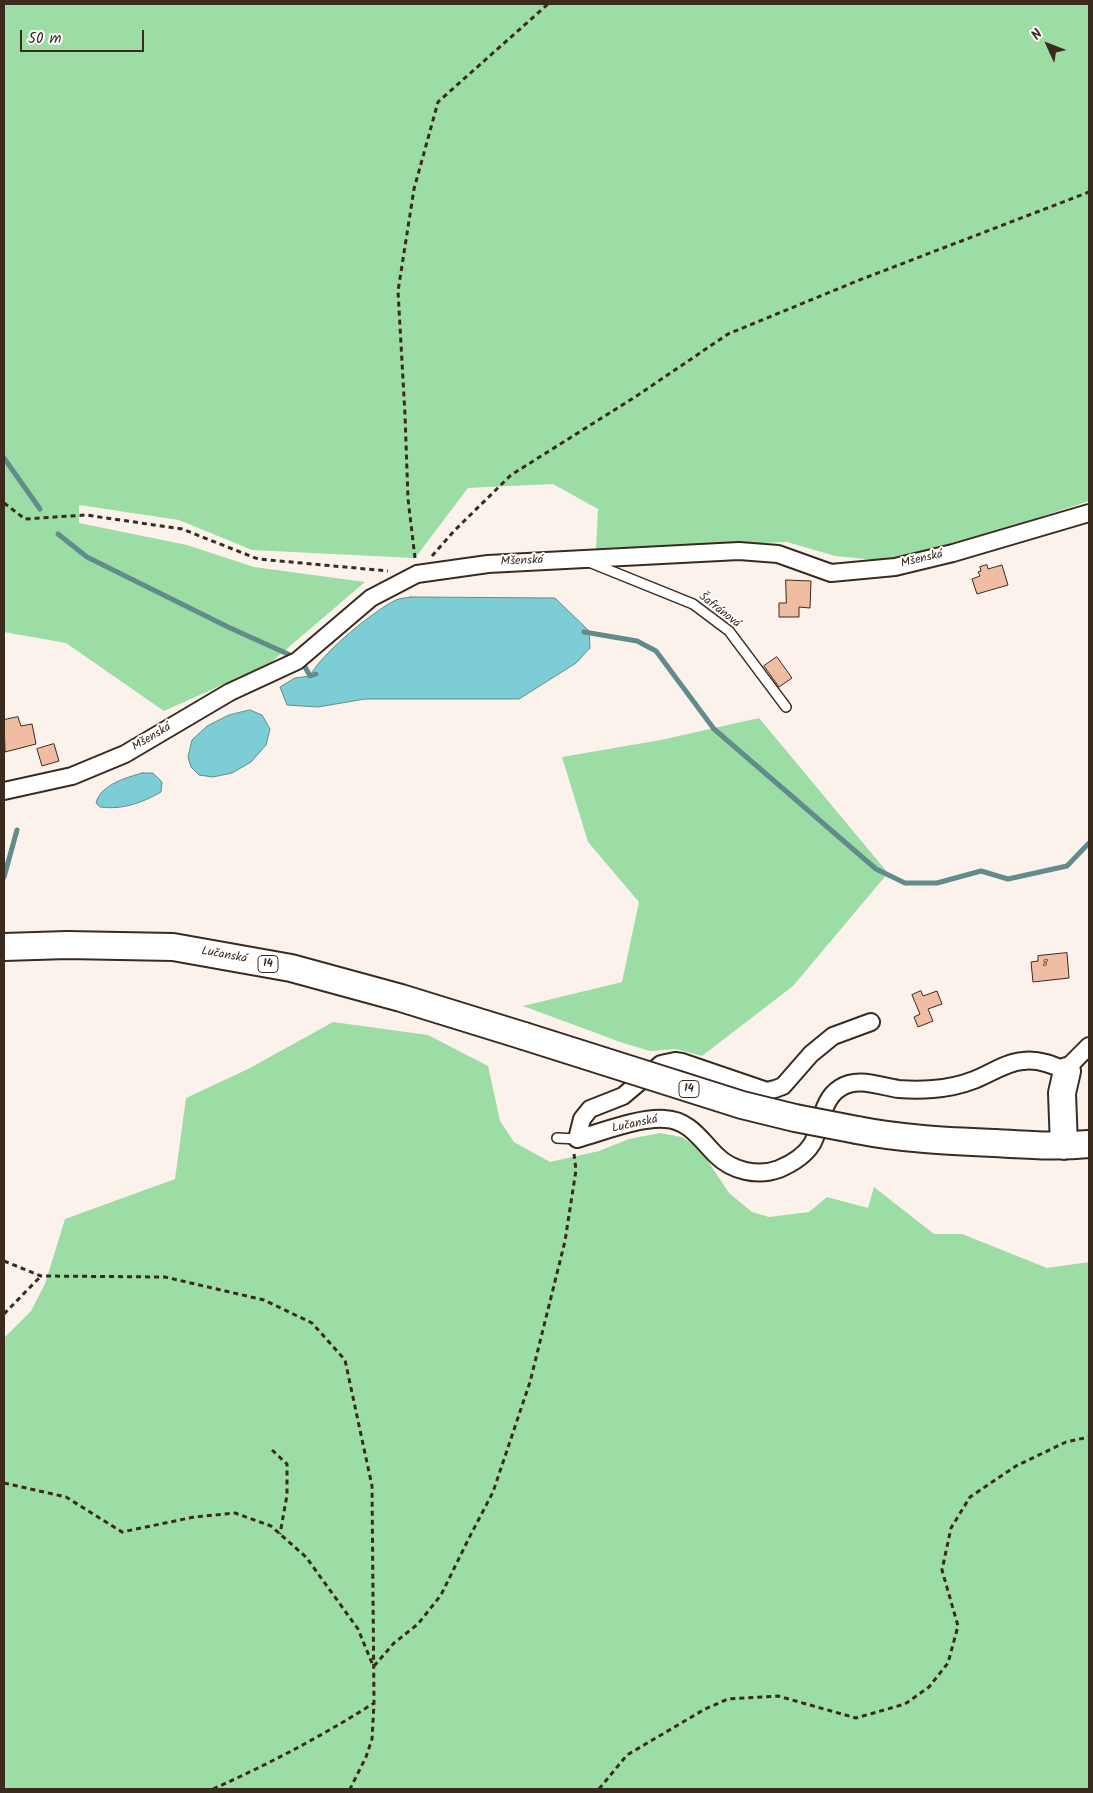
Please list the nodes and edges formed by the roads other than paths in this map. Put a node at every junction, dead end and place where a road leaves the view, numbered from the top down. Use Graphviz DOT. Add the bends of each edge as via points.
graph roads {
  1 [pos="1089,513"];
  2 [pos="582,559"];
  3 [pos="786,707"];
  4 [pos="4,792"];
  5 [pos="4,947"];
  6 [pos="871,1022"];
  7 [pos="1089,1046"];
  8 [pos="1067,1071"];
  9 [pos="557,1138"];
  10 [pos="577,1139"];
  11 [pos="1077,1145"];
  1 -- 2 [label="street, Mšenská" via="896,567 831,573 778,554 739,551"];
  2 -- 3 [label="lane, Šafránová" via="694,604 729,632"];
  2 -- 4 [label="street, Mšenská" via="488,564 417,574 371,598 297,661 230,692 125,754 72,776"];
  5 -- 11 [label="main road, Lučanská / 14, bridge" via="173,947 291,968 401,998 734,1103 795,1118 898,1137"];
  6 -- 10 [label="street" via="833,1036 811,1054 783,1086 767,1091 682,1062 661,1064 622,1096 586,1113"];
  7 -- 8 [label="street"];
  8 -- 10 [label="street, Lučanská" via="1037,1061 1022,1061 945,1088 899,1089 855,1083 842,1086 827,1102 811,1145 803,1155 779,1169 757,1173 725,1162 695,1132 666,1119 648,1120"];
  8 -- 11 [label="main road" via="1062,1093"];
  9 -- 10 [label="lane"];
}
